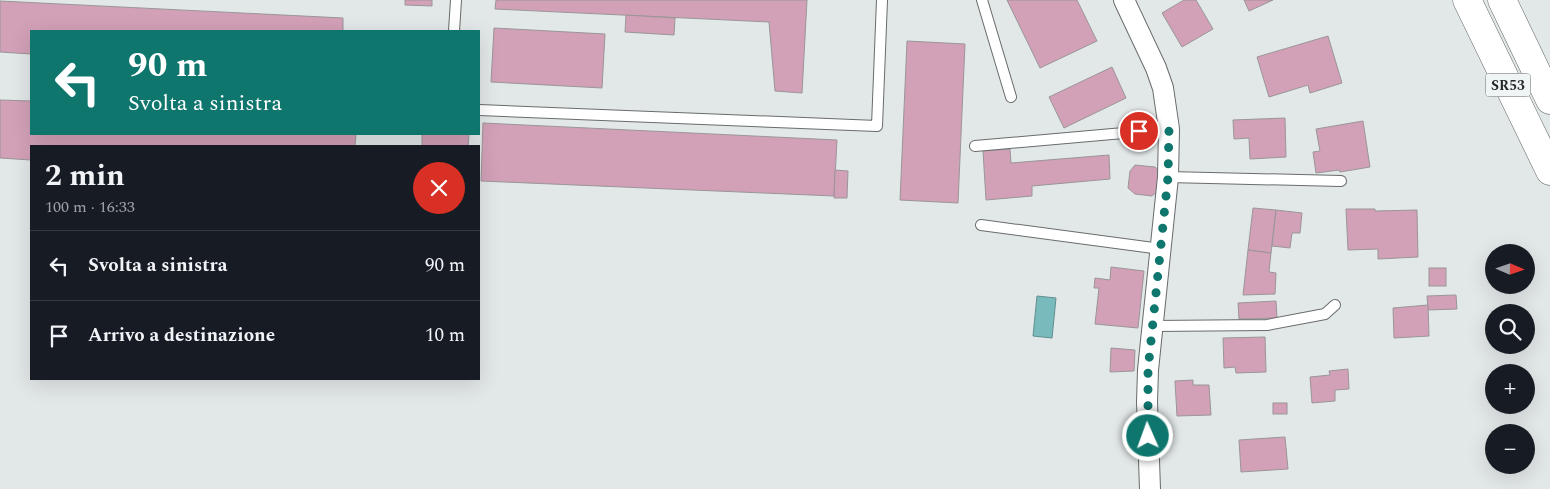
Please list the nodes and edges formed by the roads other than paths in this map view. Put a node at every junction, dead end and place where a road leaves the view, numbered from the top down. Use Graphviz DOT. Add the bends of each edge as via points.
graph roads {
  1 [pos="456,0"];
  2 [pos="882,0"];
  3 [pos="982,0"];
  4 [pos="1124,0"];
  5 [pos="1467,0"];
  6 [pos="1502,0"];
  7 [pos="454,30"];
  8 [pos="1011,97"];
  9 [pos="1550,100"];
  10 [pos="480,110"];
  11 [pos="1169,129"];
  12 [pos="975,146"];
  13 [pos="1550,171"];
  14 [pos="1168,177"];
  15 [pos="1341,181"];
  16 [pos="981,225"];
  17 [pos="1161,249"];
  18 [pos="1335,305"];
  19 [pos="1153,326"];
  20 [pos="1150,489"];
  1 -- 7 [label="lane"];
  2 -- 10 [label="lane" via="877,126"];
  3 -- 8 [label="lane"];
  4 -- 11 [label="street" via="1163,88"];
  5 -- 13 [label="highway, SR53"];
  6 -- 9 [label="highway, SR53"];
  11 -- 12 [label="lane"];
  11 -- 14 [label="street"];
  14 -- 15 [label="lane"];
  14 -- 17 [label="street"];
  16 -- 17 [label="lane"];
  17 -- 19 [label="street"];
  18 -- 19 [label="lane" via="1325,314 1267,325"];
  19 -- 20 [label="street" via="1147,402"];
}
